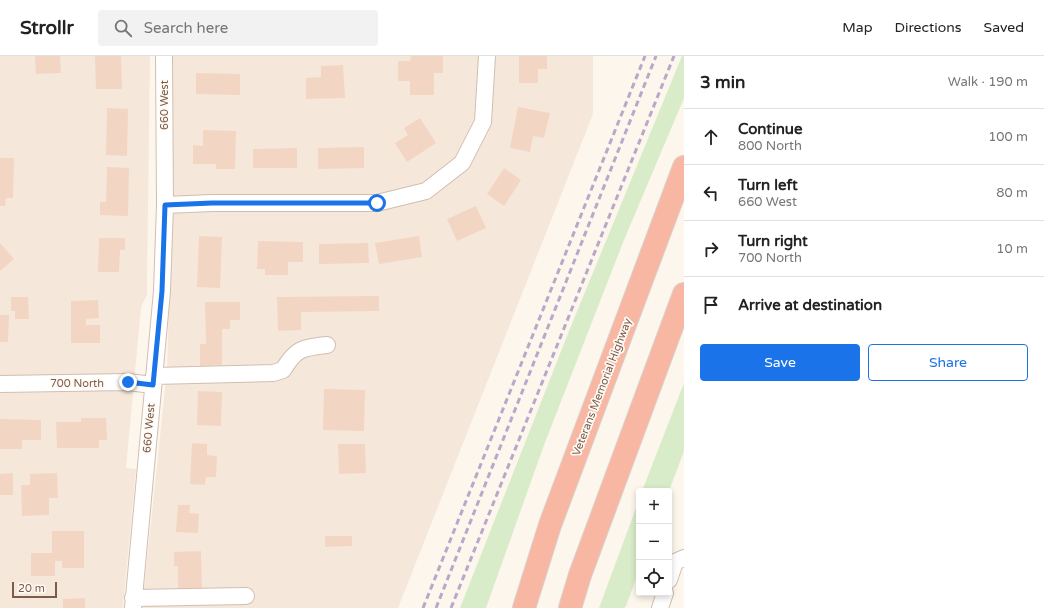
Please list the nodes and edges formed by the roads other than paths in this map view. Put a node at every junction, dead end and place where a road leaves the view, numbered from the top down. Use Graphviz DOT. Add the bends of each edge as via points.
graph roads {
  1 [pos="164,56"];
  2 [pos="487,56"];
  3 [pos="684,168"];
  4 [pos="165,205"];
  5 [pos="684,294"];
  6 [pos="327,345"];
  7 [pos="154,381"];
  8 [pos="0,384"];
  9 [pos="684,558"];
  10 [pos="672,571"];
  11 [pos="246,596"];
  12 [pos="663,596"];
  13 [pos="133,603"];
  14 [pos="524,608"];
  15 [pos="570,608"];
  16 [pos="660,608"];
  1 -- 4 [label="street, 660 West"];
  2 -- 4 [label="street" via="483,122 462,163 426,191 377,203"];
  3 -- 14 [label="highway, Veterans Memorial Highway" via="550,525"];
  4 -- 7 [label="street, 660 West" via="162,291"];
  5 -- 15 [label="highway"];
  6 -- 7 [label="street, 700 North" via="292,354 283,370 273,373"];
  7 -- 8 [label="street, 700 North"];
  7 -- 13 [label="street, 660 West"];
  9 -- 10 [label="street" via="675,562"];
  11 -- 13 [label="street"];
  12 -- 16 [label="street"];
}
